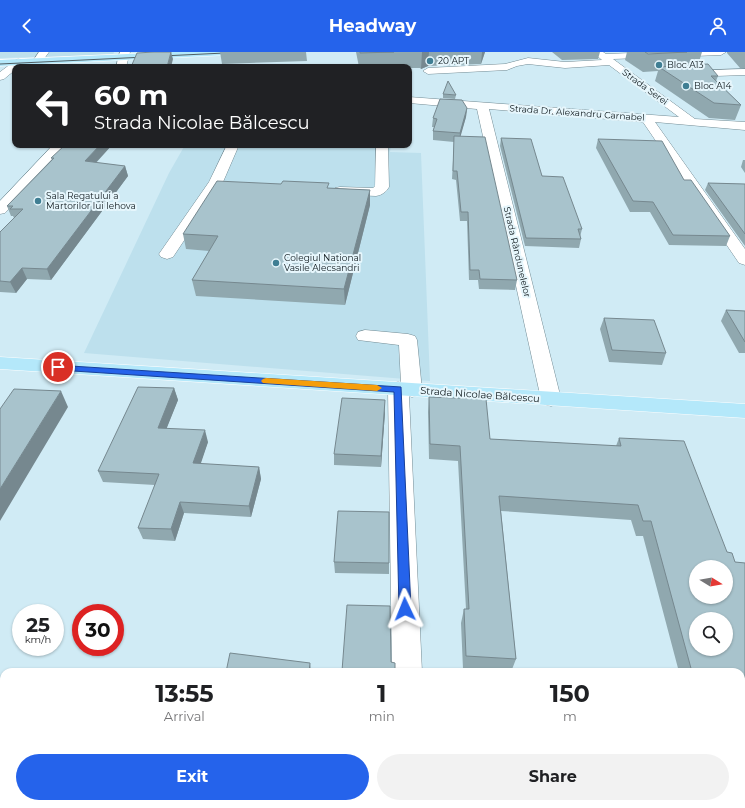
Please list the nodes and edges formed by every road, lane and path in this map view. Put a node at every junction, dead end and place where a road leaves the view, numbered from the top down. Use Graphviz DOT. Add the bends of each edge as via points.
graph roads {
  1 [pos="44,52"];
  2 [pos="211,52"];
  3 [pos="228,52"];
  4 [pos="721,52"];
  5 [pos="604,57"];
  6 [pos="123,59"];
  7 [pos="38,61"];
  8 [pos="454,61"];
  9 [pos="19,62"];
  10 [pos="0,63"];
  11 [pos="16,64"];
  12 [pos="12,68"];
  13 [pos="464,69"];
  14 [pos="428,70"];
  15 [pos="745,72"];
  16 [pos="678,75"];
  17 [pos="646,76"];
  18 [pos="0,77"];
  19 [pos="631,77"];
  20 [pos="412,100"];
  21 [pos="482,105"];
  22 [pos="646,118"];
  23 [pos="692,122"];
  24 [pos="745,126"];
  25 [pos="57,148"];
  26 [pos="232,148"];
  27 [pos="382,148"];
  28 [pos="216,182"];
  29 [pos="232,183"];
  30 [pos="327,190"];
  31 [pos="0,210"];
  32 [pos="167,254"];
  33 [pos="745,260"];
  34 [pos="365,336"];
  35 [pos="0,363"];
  36 [pos="405,390"];
  37 [pos="551,399"];
  38 [pos="745,411"];
  39 [pos="407,668"];
  1 -- 7 [label="street"];
  2 -- 3 [label="main road"];
  2 -- 6 [label="main road"];
  4 -- 5 [label="street"];
  5 -- 13 [label="street" via="564,65 545,61 513,63 507,67"];
  5 -- 19 [label="street, Strada Serei"];
  6 -- 7 [label="main road"];
  7 -- 9 [label="main road"];
  8 -- 13 [label="street"];
  9 -- 10 [label="main road"];
  9 -- 11 [label="street"];
  12 -- 18 [label="street"];
  13 -- 14 [label="street"];
  15 -- 16 [label="street"];
  17 -- 19 [label="street"];
  19 -- 23 [label="street, Strada Serei"];
  20 -- 21 [label="street, Strada Dr. Alexandru Carnabel"];
  21 -- 22 [label="street, Strada Dr. Alexandru Carnabel"];
  21 -- 37 [label="street, Strada Rândunelelor"];
  22 -- 23 [label="street, Strada Dr. Alexandru Carnabel"];
  22 -- 33 [label="street"];
  23 -- 24 [label="street, Strada Dr. Alexandru Carnabel"];
  25 -- 31 [label="street"];
  26 -- 28 [label="street"];
  27 -- 30 [label="street" via="382,187 376,192"];
  28 -- 29 [label="street"];
  28 -- 32 [label="street"];
  34 -- 36 [label="street" via="408,340"];
  35 -- 36 [label="main road, Strada Nicolae Bălcescu"];
  36 -- 37 [label="main road, Strada Nicolae Bălcescu"];
  36 -- 39 [label="street"];
  37 -- 38 [label="main road, Strada Nicolae Bălcescu"];
}
